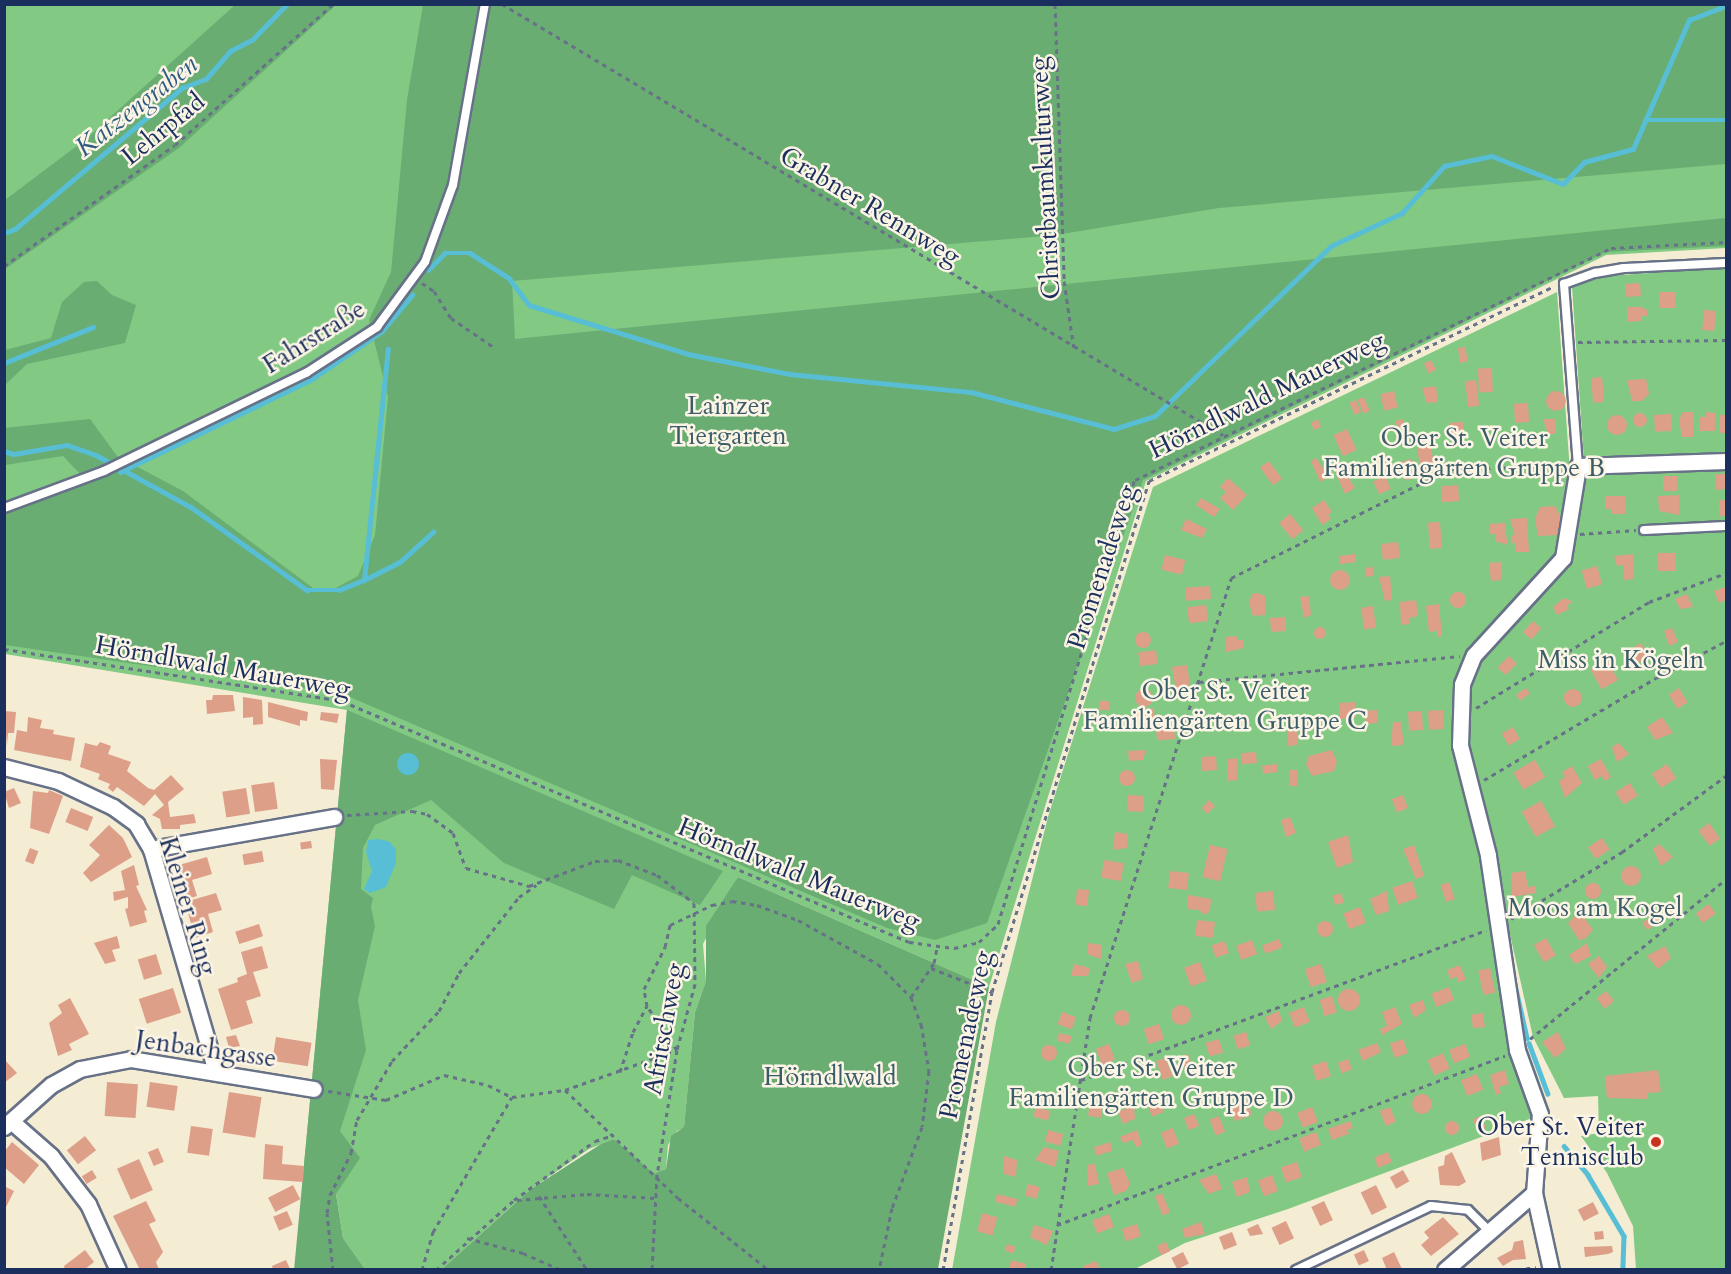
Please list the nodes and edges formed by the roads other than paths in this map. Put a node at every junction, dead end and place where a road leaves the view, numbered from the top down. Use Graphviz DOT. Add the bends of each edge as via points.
graph roads {
  1 [pos="485,4"];
  2 [pos="1726,262"];
  3 [pos="1726,461"];
  4 [pos="1578,466"];
  5 [pos="4,508"];
  6 [pos="1726,526"];
  7 [pos="1644,530"];
  8 [pos="4,767"];
  9 [pos="334,817"];
  10 [pos="151,849"];
  11 [pos="216,1071"];
  12 [pos="314,1089"];
  13 [pos="8,1124"];
  14 [pos="1534,1193"];
  15 [pos="1490,1232"];
  16 [pos="1550,1267"];
  17 [pos="118,1269"];
  18 [pos="1296,1269"];
  19 [pos="1445,1269"];
  1 -- 5 [label="lane, Fahrstraße" via="453,185 415,279 377,327 306,373 128,460"];
  2 -- 4 [label="lane" via="1623,268 1564,284"];
  3 -- 4 [label="street"];
  4 -- 14 [label="street" via="1563,558 1474,655 1462,684 1458,719 1470,788 1488,855 1517,1050 1540,1114"];
  6 -- 7 [label="lane"];
  8 -- 10 [label="street, Kleiner Ring" via="58,781 113,807 136,824"];
  9 -- 10 [label="street"];
  10 -- 11 [label="street, Kleiner Ring"];
  11 -- 12 [label="street, Jenbachgasse"];
  11 -- 13 [label="street, Jenbachgasse" via="131,1059 80,1068 51,1085"];
  13 -- 17 [label="street" via="51,1156 88,1204"];
  14 -- 15 [label="street"];
  14 -- 16 [label="street"];
  15 -- 18 [label="lane" via="1468,1210 1431,1206"];
  15 -- 19 [label="street"];
}
